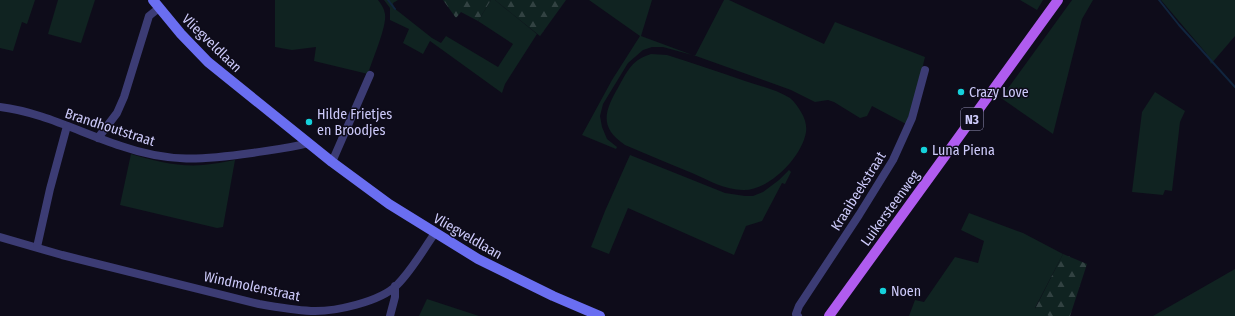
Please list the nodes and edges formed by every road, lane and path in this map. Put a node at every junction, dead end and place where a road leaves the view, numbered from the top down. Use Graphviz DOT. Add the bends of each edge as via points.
graph roads {
  1 [pos="1058,0"];
  2 [pos="156,4"];
  3 [pos="925,70"];
  4 [pos="370,75"];
  5 [pos="0,107"];
  6 [pos="67,126"];
  7 [pos="98,138"];
  8 [pos="309,143"];
  9 [pos="332,162"];
  10 [pos="435,233"];
  11 [pos="0,237"];
  12 [pos="37,247"];
  13 [pos="395,286"];
  14 [pos="390,316"];
  15 [pos="600,316"];
  16 [pos="798,316"];
  17 [pos="829,316"];
  1 -- 17 [label="main road, Luikersteenweg / N3"];
  2 -- 7 [label="street" via="149,16 124,98 117,113"];
  2 -- 8 [label="main road, Vliegveldlaan" via="180,34 208,62"];
  3 -- 16 [label="street, Kraaibeekstraat" via="912,118 893,160 799,306 796,314"];
  4 -- 9 [label="street"];
  5 -- 6 [label="street, Brandhoutstraat"];
  6 -- 7 [label="street, Brandhoutstraat"];
  6 -- 12 [label="street"];
  7 -- 8 [label="street, Brandhoutstraat" via="162,157 196,159"];
  8 -- 9 [label="main road, Vliegveldlaan"];
  9 -- 10 [label="main road, Vliegveldlaan" via="399,211"];
  10 -- 13 [label="street, Windmolenstraat"];
  10 -- 15 [label="main road, Vliegveldlaan" via="503,272"];
  11 -- 12 [label="street, Windmolenstraat"];
  12 -- 13 [label="street, Windmolenstraat" via="286,309 338,309 366,302"];
  13 -- 14 [label="street"];
}
